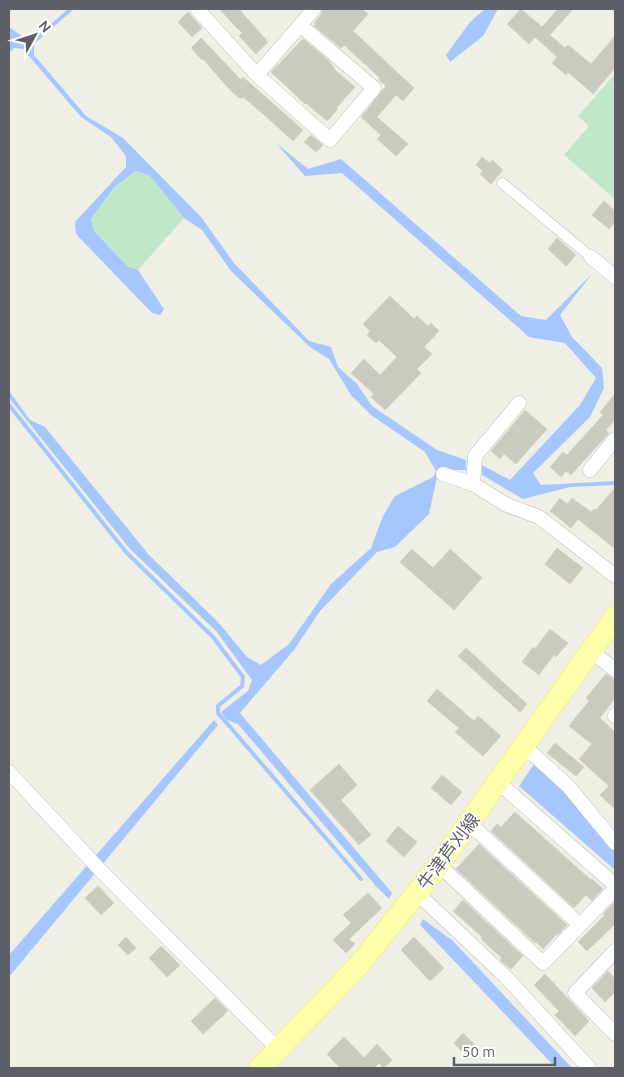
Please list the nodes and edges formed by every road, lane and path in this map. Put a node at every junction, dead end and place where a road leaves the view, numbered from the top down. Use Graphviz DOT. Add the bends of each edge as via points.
graph roads {
  1 [pos="314,9"];
  2 [pos="200,10"];
  3 [pos="300,24"];
  4 [pos="257,75"];
  5 [pos="502,183"];
  6 [pos="591,257"];
  7 [pos="615,277"];
  8 [pos="519,403"];
  9 [pos="615,439"];
  10 [pos="590,470"];
  11 [pos="443,474"];
  12 [pos="473,484"];
  13 [pos="615,576"];
  14 [pos="615,616"];
  15 [pos="591,651"];
  16 [pos="615,670"];
  17 [pos="524,746"];
  18 [pos="9,772"];
  19 [pos="498,782"];
  20 [pos="469,823"];
  21 [pos="615,842"];
  22 [pos="439,865"];
  23 [pos="615,884"];
  24 [pos="615,889"];
  25 [pos="417,893"];
  26 [pos="580,925"];
  27 [pos="615,951"];
  28 [pos="615,1034"];
  29 [pos="279,1050"];
  30 [pos="260,1068"];
  31 [pos="589,1068"];
  1 -- 3 [label="street"];
  2 -- 4 [label="street"];
  3 -- 4 [label="street"];
  3 -- 4 [label="street" via="374,88 330,140"];
  5 -- 6 [label="street"];
  6 -- 7 [label="street"];
  8 -- 12 [label="street" via="475,456"];
  9 -- 10 [label="street"];
  11 -- 12 [label="street"];
  12 -- 13 [label="street" via="507,505 539,517"];
  14 -- 15 [label="main road, 牛津芦刈線"];
  15 -- 16 [label="street"];
  15 -- 17 [label="main road, 牛津芦刈線"];
  17 -- 19 [label="main road, 牛津芦刈線"];
  17 -- 21 [label="street" via="568,786"];
  18 -- 29 [label="street" via="88,858"];
  19 -- 20 [label="main road, 牛津芦刈線"];
  19 -- 23 [label="street"];
  20 -- 22 [label="main road, 牛津芦刈線"];
  20 -- 26 [label="street"];
  22 -- 25 [label="main road, 牛津芦刈線"];
  22 -- 26 [label="street" via="543,962"];
  24 -- 26 [label="street"];
  25 -- 29 [label="main road, 牛津芦刈線" via="358,966"];
  25 -- 31 [label="street" via="506,977"];
  27 -- 28 [label="street" via="575,993"];
  29 -- 30 [label="main road, 牛津芦刈線"];
}
